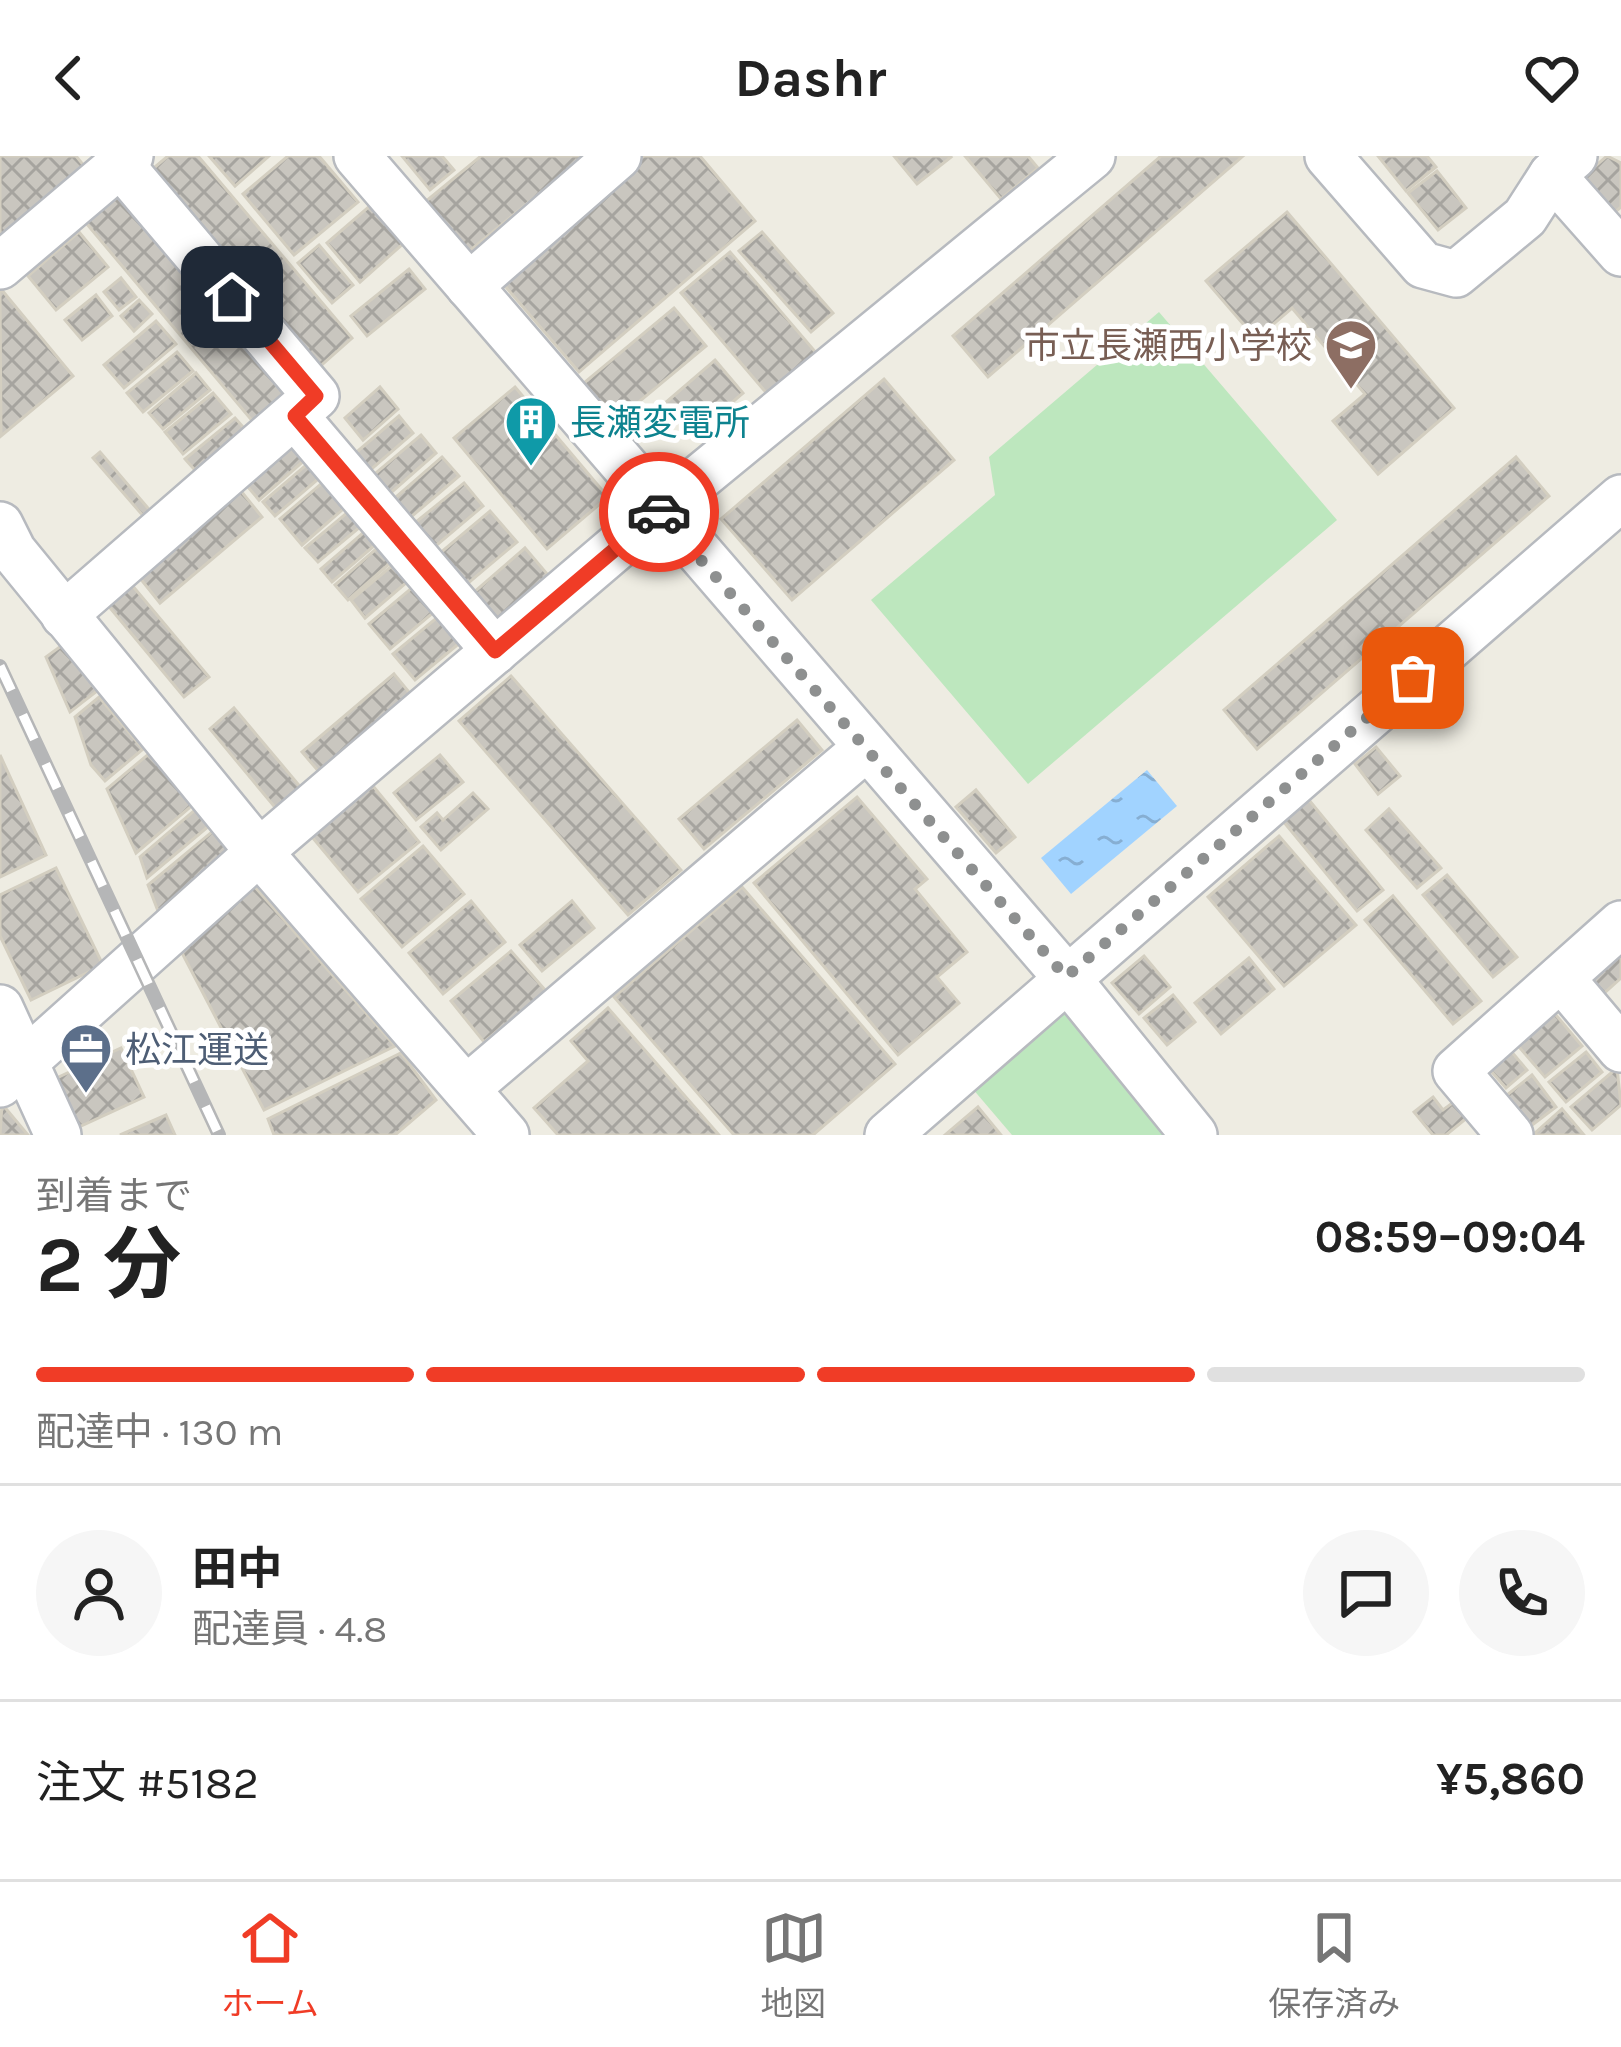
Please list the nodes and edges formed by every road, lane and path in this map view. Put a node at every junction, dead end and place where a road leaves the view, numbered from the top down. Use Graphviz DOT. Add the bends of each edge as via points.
graph roads {
  1 [pos="357,156"];
  2 [pos="618,156"];
  3 [pos="1092,156"];
  4 [pos="1328,156"];
  5 [pos="125,160"];
  6 [pos="1563,165"];
  7 [pos="1621,253"];
  8 [pos="0,266"];
  9 [pos="469,286"];
  10 [pos="295,416"];
  11 [pos="1621,498"];
  12 [pos="660,511"];
  13 [pos="0,525"];
  14 [pos="64,615"];
  15 [pos="495,651"];
  16 [pos="866,748"];
  17 [pos="259,852"];
  18 [pos="1621,924"];
  19 [pos="1066,977"];
  20 [pos="1561,978"];
  21 [pos="0,1008"];
  22 [pos="1621,1049"];
  23 [pos="13,1073"];
  24 [pos="466,1089"];
  25 [pos="58,1135"];
  26 [pos="506,1135"];
  27 [pos="888,1135"];
  28 [pos="1194,1135"];
  29 [pos="1510,1135"];
  1 -- 9 [label="street"];
  2 -- 9 [label="street"];
  3 -- 12 [label="street"];
  4 -- 6 [label="street" via="1423,265 1456,274 1525,217"];
  5 -- 8 [label="street"];
  5 -- 10 [label="street" via="316,396"];
  6 -- 7 [label="street"];
  9 -- 12 [label="street"];
  10 -- 14 [label="street"];
  10 -- 15 [label="street"];
  11 -- 19 [label="street"];
  12 -- 15 [label="street"];
  12 -- 16 [label="street"];
  13 -- 14 [label="street"];
  14 -- 17 [label="street"];
  15 -- 17 [label="street"];
  16 -- 19 [label="street"];
  16 -- 24 [label="street"];
  17 -- 23 [label="street"];
  17 -- 24 [label="street"];
  18 -- 20 [label="street"];
  19 -- 27 [label="street"];
  19 -- 28 [label="street"];
  20 -- 22 [label="street"];
  20 -- 29 [label="street" via="1456,1071"];
  21 -- 23 [label="street"];
  23 -- 25 [label="street"];
  24 -- 26 [label="street"];
}
